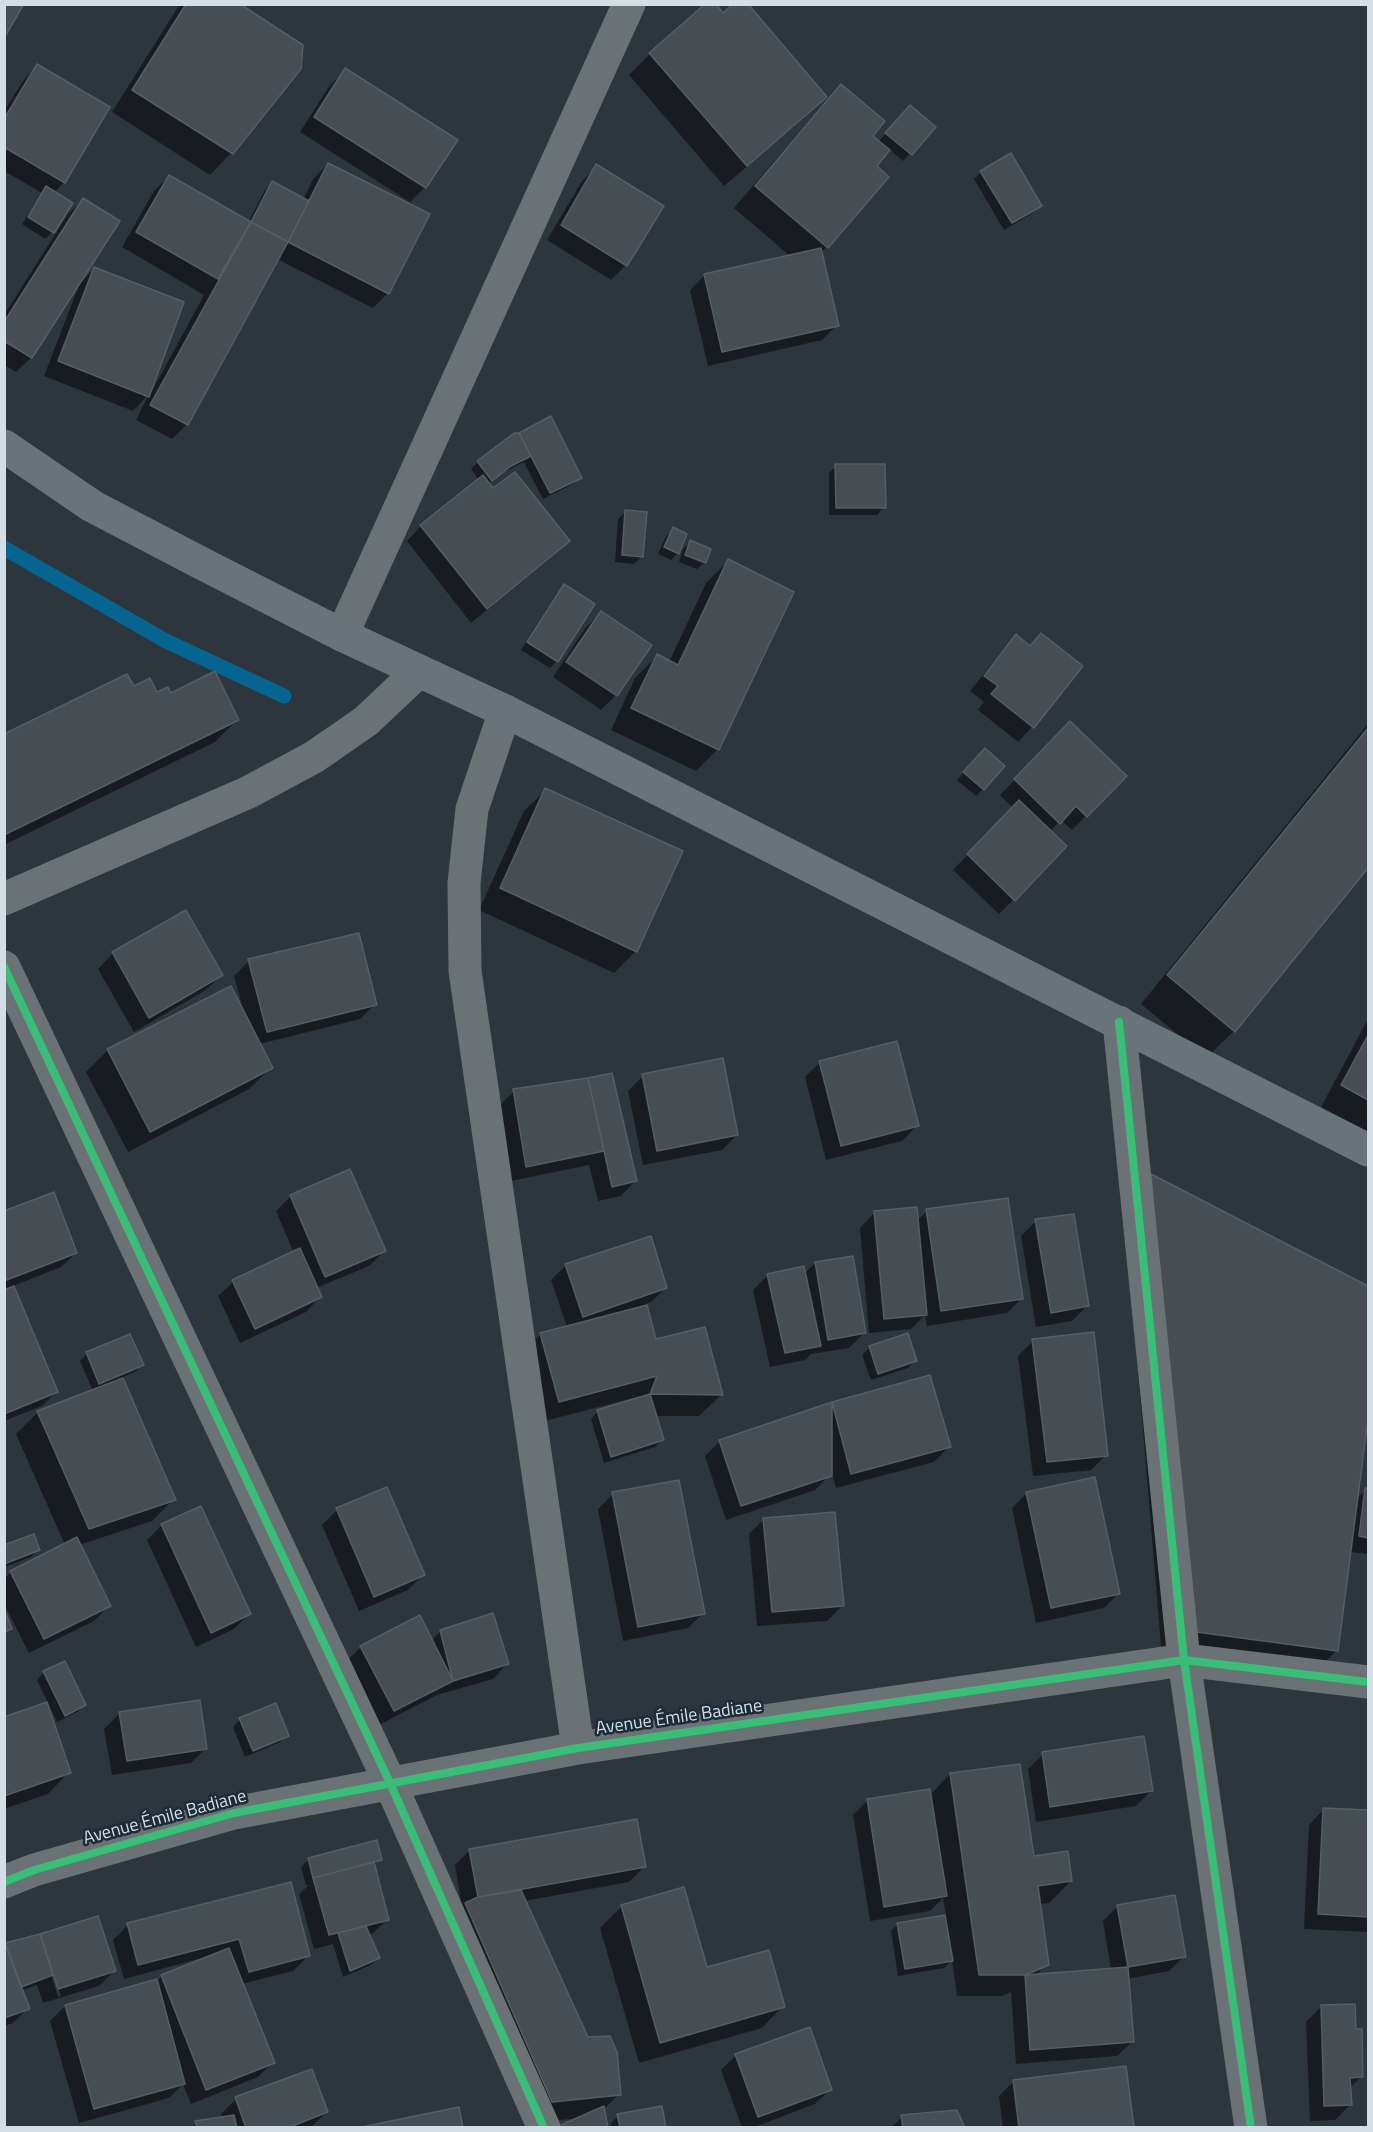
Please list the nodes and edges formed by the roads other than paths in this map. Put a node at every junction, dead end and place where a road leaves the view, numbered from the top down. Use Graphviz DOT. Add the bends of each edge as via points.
graph roads {
  1 [pos="629,4"];
  2 [pos="4,446"];
  3 [pos="342,635"];
  4 [pos="419,671"];
  5 [pos="505,711"];
  6 [pos="4,899"];
  7 [pos="4,967"];
  8 [pos="1119,1022"];
  9 [pos="1368,1150"];
  10 [pos="1184,1660"];
  11 [pos="1368,1682"];
  12 [pos="578,1748"];
  13 [pos="390,1783"];
  14 [pos="4,1882"];
  15 [pos="544,2127"];
  16 [pos="1251,2127"];
  1 -- 3 [label="street"];
  2 -- 3 [label="main road" via="92,506"];
  3 -- 4 [label="main road"];
  4 -- 5 [label="main road"];
  4 -- 6 [label="street" via="366,721 314,757 249,792"];
  5 -- 8 [label="main road"];
  5 -- 12 [label="street" via="471,809 464,883 465,971"];
  7 -- 13 [label="street"];
  8 -- 9 [label="main road"];
  8 -- 10 [label="street"];
  10 -- 11 [label="street, Avenue Émile Badiane"];
  10 -- 12 [label="street, Avenue Émile Badiane"];
  10 -- 16 [label="street"];
  12 -- 13 [label="street, Avenue Émile Badiane"];
  13 -- 14 [label="street, Avenue Émile Badiane" via="234,1813"];
  13 -- 15 [label="street"];
}
